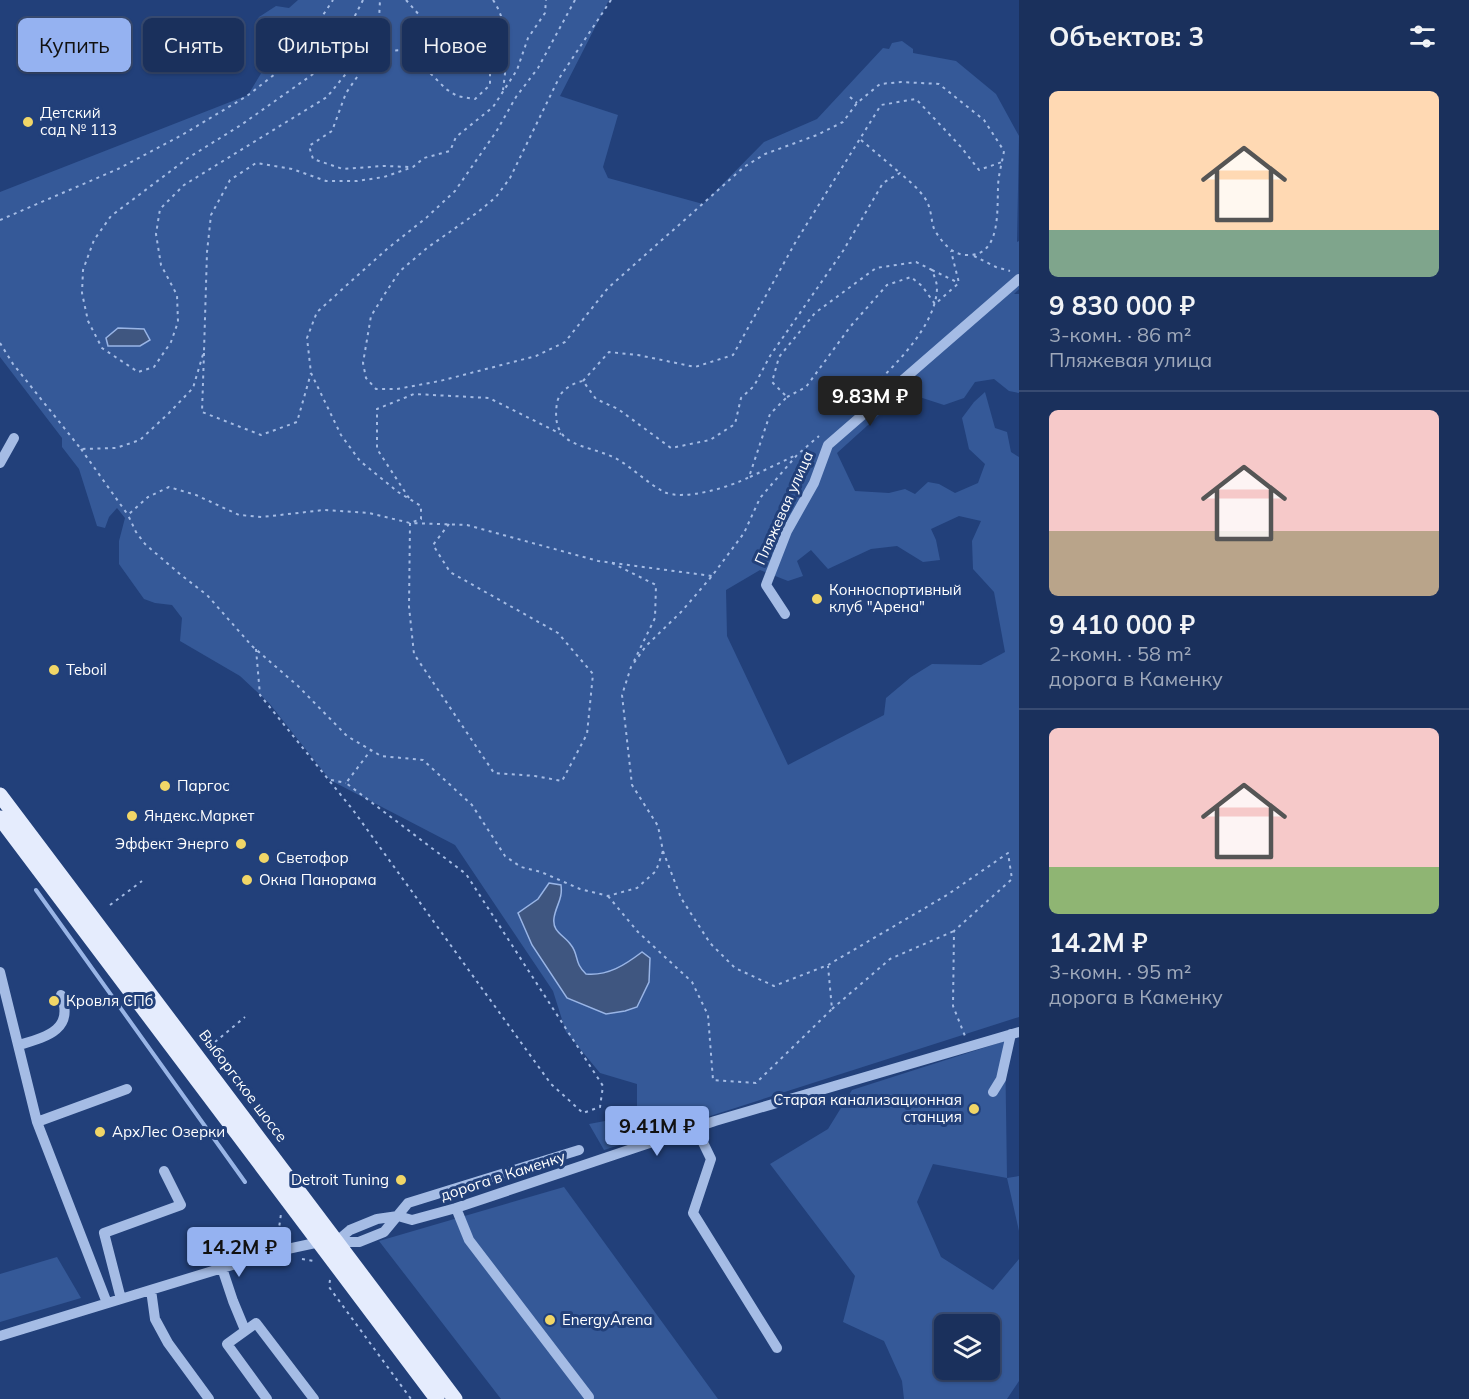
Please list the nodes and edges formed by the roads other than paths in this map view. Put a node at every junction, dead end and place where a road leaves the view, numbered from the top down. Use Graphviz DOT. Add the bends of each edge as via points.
graph roads {
  1 [pos="1019,279"];
  2 [pos="14,438"];
  3 [pos="0,463"];
  4 [pos="785,614"];
  5 [pos="0,795"];
  6 [pos="0,818"];
  7 [pos="0,972"];
  8 [pos="61,995"];
  9 [pos="1015,1033"];
  10 [pos="19,1045"];
  11 [pos="126,1089"];
  12 [pos="993,1092"];
  13 [pos="38,1122"];
  14 [pos="696,1128"];
  15 [pos="579,1150"];
  16 [pos="164,1171"];
  17 [pos="456,1208"];
  18 [pos="398,1216"];
  19 [pos="337,1241"];
  20 [pos="320,1242"];
  21 [pos="222,1268"];
  22 [pos="151,1290"];
  23 [pos="121,1299"];
  24 [pos="107,1303"];
  25 [pos="245,1330"];
  26 [pos="0,1336"];
  27 [pos="777,1348"];
  28 [pos="589,1396"];
  29 [pos="209,1399"];
  30 [pos="267,1399"];
  31 [pos="314,1399"];
  32 [pos="437,1399"];
  33 [pos="455,1399"];
  1 -- 4 [label="street, Пляжевая улица" via="828,445 766,585"];
  2 -- 3 [label="street"];
  5 -- 19 [label="main road, Выборгское шоссе"];
  6 -- 20 [label="main road"];
  7 -- 10 [label="street"];
  8 -- 10 [label="street" via="65,1015 59,1028 48,1036"];
  9 -- 12 [label="street"];
  9 -- 14 [label="street, дорога в Каменку"];
  10 -- 13 [label="street"];
  11 -- 13 [label="street"];
  13 -- 24 [label="street"];
  14 -- 17 [label="street, дорога в Каменку"];
  14 -- 27 [label="street" via="711,1159 693,1213"];
  15 -- 18 [label="street" via="408,1203"];
  16 -- 23 [label="street" via="181,1205 104,1233"];
  17 -- 18 [label="street, дорога в Каменку" via="412,1220"];
  17 -- 28 [label="street" via="469,1240"];
  18 -- 19 [label="street" via="384,1232 359,1242"];
  19 -- 20 [label="street"];
  19 -- 33 [label="main road, Выборгское шоссе"];
  20 -- 21 [label="street"];
  20 -- 32 [label="main road"];
  21 -- 22 [label="street"];
  21 -- 25 [label="street"];
  22 -- 23 [label="street"];
  22 -- 29 [label="street" via="155,1319"];
  23 -- 24 [label="street"];
  24 -- 26 [label="street"];
  25 -- 30 [label="street" via="227,1344"];
  25 -- 31 [label="street" via="256,1323"];
}
